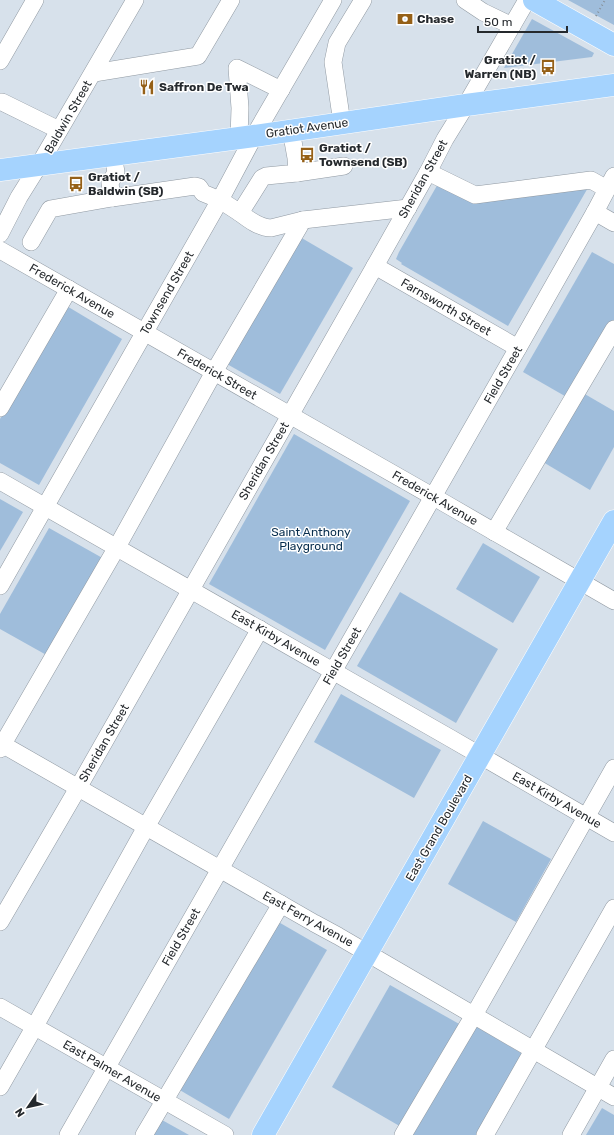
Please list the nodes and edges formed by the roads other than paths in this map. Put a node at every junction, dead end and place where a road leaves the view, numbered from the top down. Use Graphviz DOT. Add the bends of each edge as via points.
graph roads {
  1 [pos="35,0"];
  2 [pos="135,0"];
  3 [pos="231,0"];
  4 [pos="333,0"];
  5 [pos="363,0"];
  6 [pos="465,0"];
  7 [pos="527,0"];
  8 [pos="534,0"];
  9 [pos="512,26"];
  10 [pos="614,45"];
  11 [pos="0,61"];
  12 [pos="94,72"];
  13 [pos="614,85"];
  14 [pos="281,90"];
  15 [pos="0,102"];
  16 [pos="466,105"];
  17 [pos="342,123"];
  18 [pos="59,130"];
  19 [pos="291,130"];
  20 [pos="246,137"];
  21 [pos="115,164"];
  22 [pos="39,165"];
  23 [pos="344,166"];
  24 [pos="0,170"];
  25 [pos="428,172"];
  26 [pos="297,173"];
  27 [pos="611,183"];
  28 [pos="120,197"];
  29 [pos="220,200"];
  30 [pos="408,208"];
  31 [pos="595,212"];
  32 [pos="240,213"];
  33 [pos="303,220"];
  34 [pos="614,223"];
  35 [pos="0,234"];
  36 [pos="32,242"];
  37 [pos="0,250"];
  38 [pos="375,266"];
  39 [pos="69,289"];
  40 [pos="614,329"];
  41 [pos="145,332"];
  42 [pos="518,348"];
  43 [pos="214,372"];
  44 [pos="0,408"];
  45 [pos="290,415"];
  46 [pos="0,481"];
  47 [pos="433,497"];
  48 [pos="45,507"];
  49 [pos="614,521"];
  50 [pos="494,532"];
  51 [pos="117,547"];
  52 [pos="580,581"];
  53 [pos="0,586"];
  54 [pos="191,589"];
  55 [pos="614,601"];
  56 [pos="260,629"];
  57 [pos="334,671"];
  58 [pos="1,746"];
  59 [pos="480,755"];
  60 [pos="614,768"];
  61 [pos="78,788"];
  62 [pos="585,817"];
  63 [pos="146,827"];
  64 [pos="614,833"];
  65 [pos="220,869"];
  66 [pos="281,904"];
  67 [pos="614,908"];
  68 [pos="0,922"];
  69 [pos="367,953"];
  70 [pos="0,1006"];
  71 [pos="474,1015"];
  72 [pos="35,1026"];
  73 [pos="533,1050"];
  74 [pos="614,1059"];
  75 [pos="107,1067"];
  76 [pos="0,1087"];
  77 [pos="598,1088"];
  78 [pos="614,1097"];
  79 [pos="164,1100"];
  80 [pos="68,1135"];
  81 [pos="144,1135"];
  82 [pos="225,1135"];
  83 [pos="263,1135"];
  84 [pos="403,1135"];
  85 [pos="485,1135"];
  86 [pos="571,1135"];
  1 -- 11 [label="street"];
  2 -- 12 [label="street, Baldwin Street"];
  3 -- 12 [label="street" via="198,56"];
  4 -- 14 [label="street, Townsend Street"];
  5 -- 17 [label="street" via="337,43 333,62"];
  6 -- 9 [label="street"];
  7 -- 9 [label="street, Sheridan Street"];
  8 -- 10 [label="main road"];
  9 -- 16 [label="street, Sheridan Street"];
  12 -- 18 [label="street, Baldwin Street"];
  13 -- 16 [label="main road, Gratiot Avenue"];
  14 -- 20 [label="street, Townsend Street"];
  14 -- 20 [label="street" via="237,68 240,108"];
  15 -- 18 [label="street"];
  16 -- 17 [label="main road, Gratiot Avenue"];
  16 -- 25 [label="street, Sheridan Street"];
  17 -- 19 [label="main road, Gratiot Avenue"];
  18 -- 22 [label="street, Baldwin Street"];
  19 -- 20 [label="main road, Gratiot Avenue"];
  19 -- 26 [label="street"];
  20 -- 21 [label="main road, Gratiot Avenue"];
  20 -- 29 [label="street, Townsend Street"];
  21 -- 22 [label="main road, Gratiot Avenue"];
  21 -- 28 [label="street" via="125,181"];
  22 -- 24 [label="main road, Gratiot Avenue"];
  22 -- 35 [label="street, Baldwin Street"];
  23 -- 26 [label="street"];
  25 -- 27 [label="street" via="475,195 591,180"];
  25 -- 30 [label="street, Sheridan Street"];
  26 -- 32 [label="street" via="262,178"];
  27 -- 31 [label="street, Field Street"];
  28 -- 29 [label="street" via="195,186 203,193"];
  28 -- 36 [label="street" via="50,209"];
  29 -- 32 [label="street"];
  29 -- 41 [label="street, Townsend Street"];
  30 -- 33 [label="street"];
  30 -- 38 [label="street, Sheridan Street"];
  31 -- 34 [label="street"];
  31 -- 42 [label="street, Field Street"];
  32 -- 33 [label="street" via="267,228"];
  33 -- 43 [label="street"];
  37 -- 39 [label="street, Frederick Avenue"];
  38 -- 42 [label="street, Farnsworth Street"];
  38 -- 45 [label="street, Sheridan Street"];
  39 -- 41 [label="street, Frederick Avenue"];
  39 -- 44 [label="street"];
  40 -- 50 [label="street"];
  41 -- 43 [label="street, Frederick Street"];
  41 -- 48 [label="street, Townsend Street"];
  42 -- 47 [label="street, Field Street"];
  43 -- 45 [label="street, Frederick Street"];
  43 -- 51 [label="street"];
  45 -- 47 [label="street, Frederick Avenue"];
  45 -- 54 [label="street, Sheridan Street"];
  46 -- 48 [label="street, East Kirby Avenue"];
  47 -- 50 [label="street, Frederick Avenue"];
  47 -- 57 [label="street, Field Street"];
  48 -- 51 [label="street, East Kirby Avenue"];
  48 -- 53 [label="street, Townsend Street"];
  49 -- 52 [label="main road, East Grand Boulevard"];
  50 -- 52 [label="street, Frederick Avenue"];
  51 -- 54 [label="street, East Kirby Avenue"];
  51 -- 58 [label="street"];
  52 -- 55 [label="street"];
  52 -- 59 [label="main road, East Grand Boulevard"];
  54 -- 56 [label="street, East Kirby Avenue"];
  54 -- 61 [label="street, Sheridan Street"];
  56 -- 57 [label="street, East Kirby Avenue"];
  56 -- 63 [label="street"];
  57 -- 59 [label="street, East Kirby Avenue"];
  57 -- 65 [label="street, Field Street"];
  58 -- 61 [label="street, East Ferry Avenue"];
  59 -- 62 [label="street, East Kirby Avenue"];
  59 -- 69 [label="main road, East Grand Boulevard"];
  60 -- 62 [label="street"];
  61 -- 63 [label="street, East Ferry Avenue"];
  61 -- 68 [label="street, Sheridan Street"];
  62 -- 64 [label="street, East Kirby Avenue"];
  62 -- 71 [label="street"];
  63 -- 65 [label="street, East Ferry Avenue"];
  63 -- 72 [label="street"];
  65 -- 66 [label="street, East Ferry Avenue"];
  65 -- 75 [label="street, Field Street"];
  66 -- 69 [label="street, East Ferry Avenue"];
  66 -- 79 [label="street"];
  67 -- 73 [label="street"];
  69 -- 71 [label="street, East Ferry Avenue"];
  69 -- 83 [label="main road, East Grand Boulevard"];
  70 -- 72 [label="street, East Palmer Avenue"];
  71 -- 73 [label="street, East Ferry Avenue"];
  71 -- 84 [label="street"];
  72 -- 75 [label="street, East Palmer Avenue"];
  72 -- 76 [label="street"];
  73 -- 77 [label="street, East Ferry Avenue"];
  73 -- 85 [label="street"];
  74 -- 77 [label="street"];
  75 -- 79 [label="street, East Palmer Avenue"];
  75 -- 80 [label="street, Field Street"];
  77 -- 78 [label="street, East Ferry Avenue"];
  77 -- 86 [label="street"];
  79 -- 81 [label="street"];
  79 -- 82 [label="street, East Palmer Avenue"];
}
